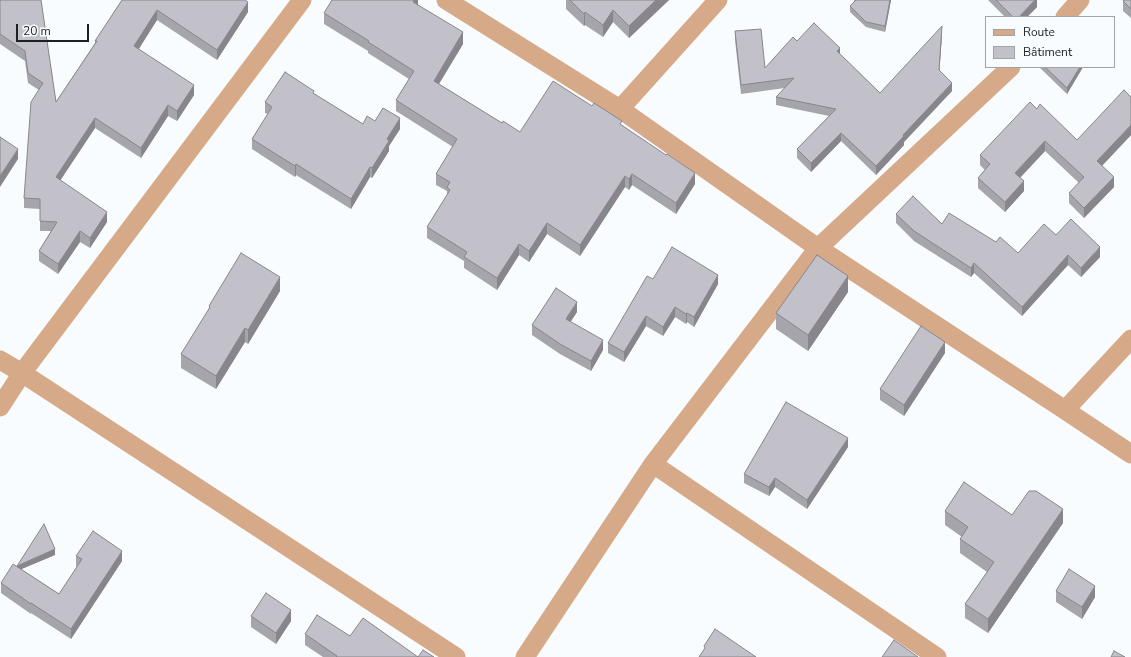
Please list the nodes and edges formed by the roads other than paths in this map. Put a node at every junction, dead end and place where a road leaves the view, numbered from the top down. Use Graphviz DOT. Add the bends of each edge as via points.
graph roads {
  1 [pos="302,0"];
  2 [pos="446,0"];
  3 [pos="718,0"];
  4 [pos="1080,0"];
  5 [pos="1066,16"];
  6 [pos="1011,68"];
  7 [pos="620,109"];
  8 [pos="818,248"];
  9 [pos="1131,339"];
  10 [pos="0,360"];
  11 [pos="22,373"];
  12 [pos="0,407"];
  13 [pos="1065,410"];
  14 [pos="1131,454"];
  15 [pos="653,464"];
  16 [pos="456,657"];
  17 [pos="524,657"];
  18 [pos="937,657"];
  1 -- 11 [label="street"];
  2 -- 7 [label="street"];
  3 -- 7 [label="street"];
  4 -- 5 [label="street"];
  6 -- 8 [label="street"];
  7 -- 8 [label="street"];
  8 -- 13 [label="street"];
  8 -- 15 [label="street"];
  9 -- 13 [label="street"];
  10 -- 11 [label="street"];
  11 -- 12 [label="street"];
  11 -- 16 [label="street"];
  13 -- 14 [label="street"];
  15 -- 17 [label="street"];
  15 -- 18 [label="street"];
}
